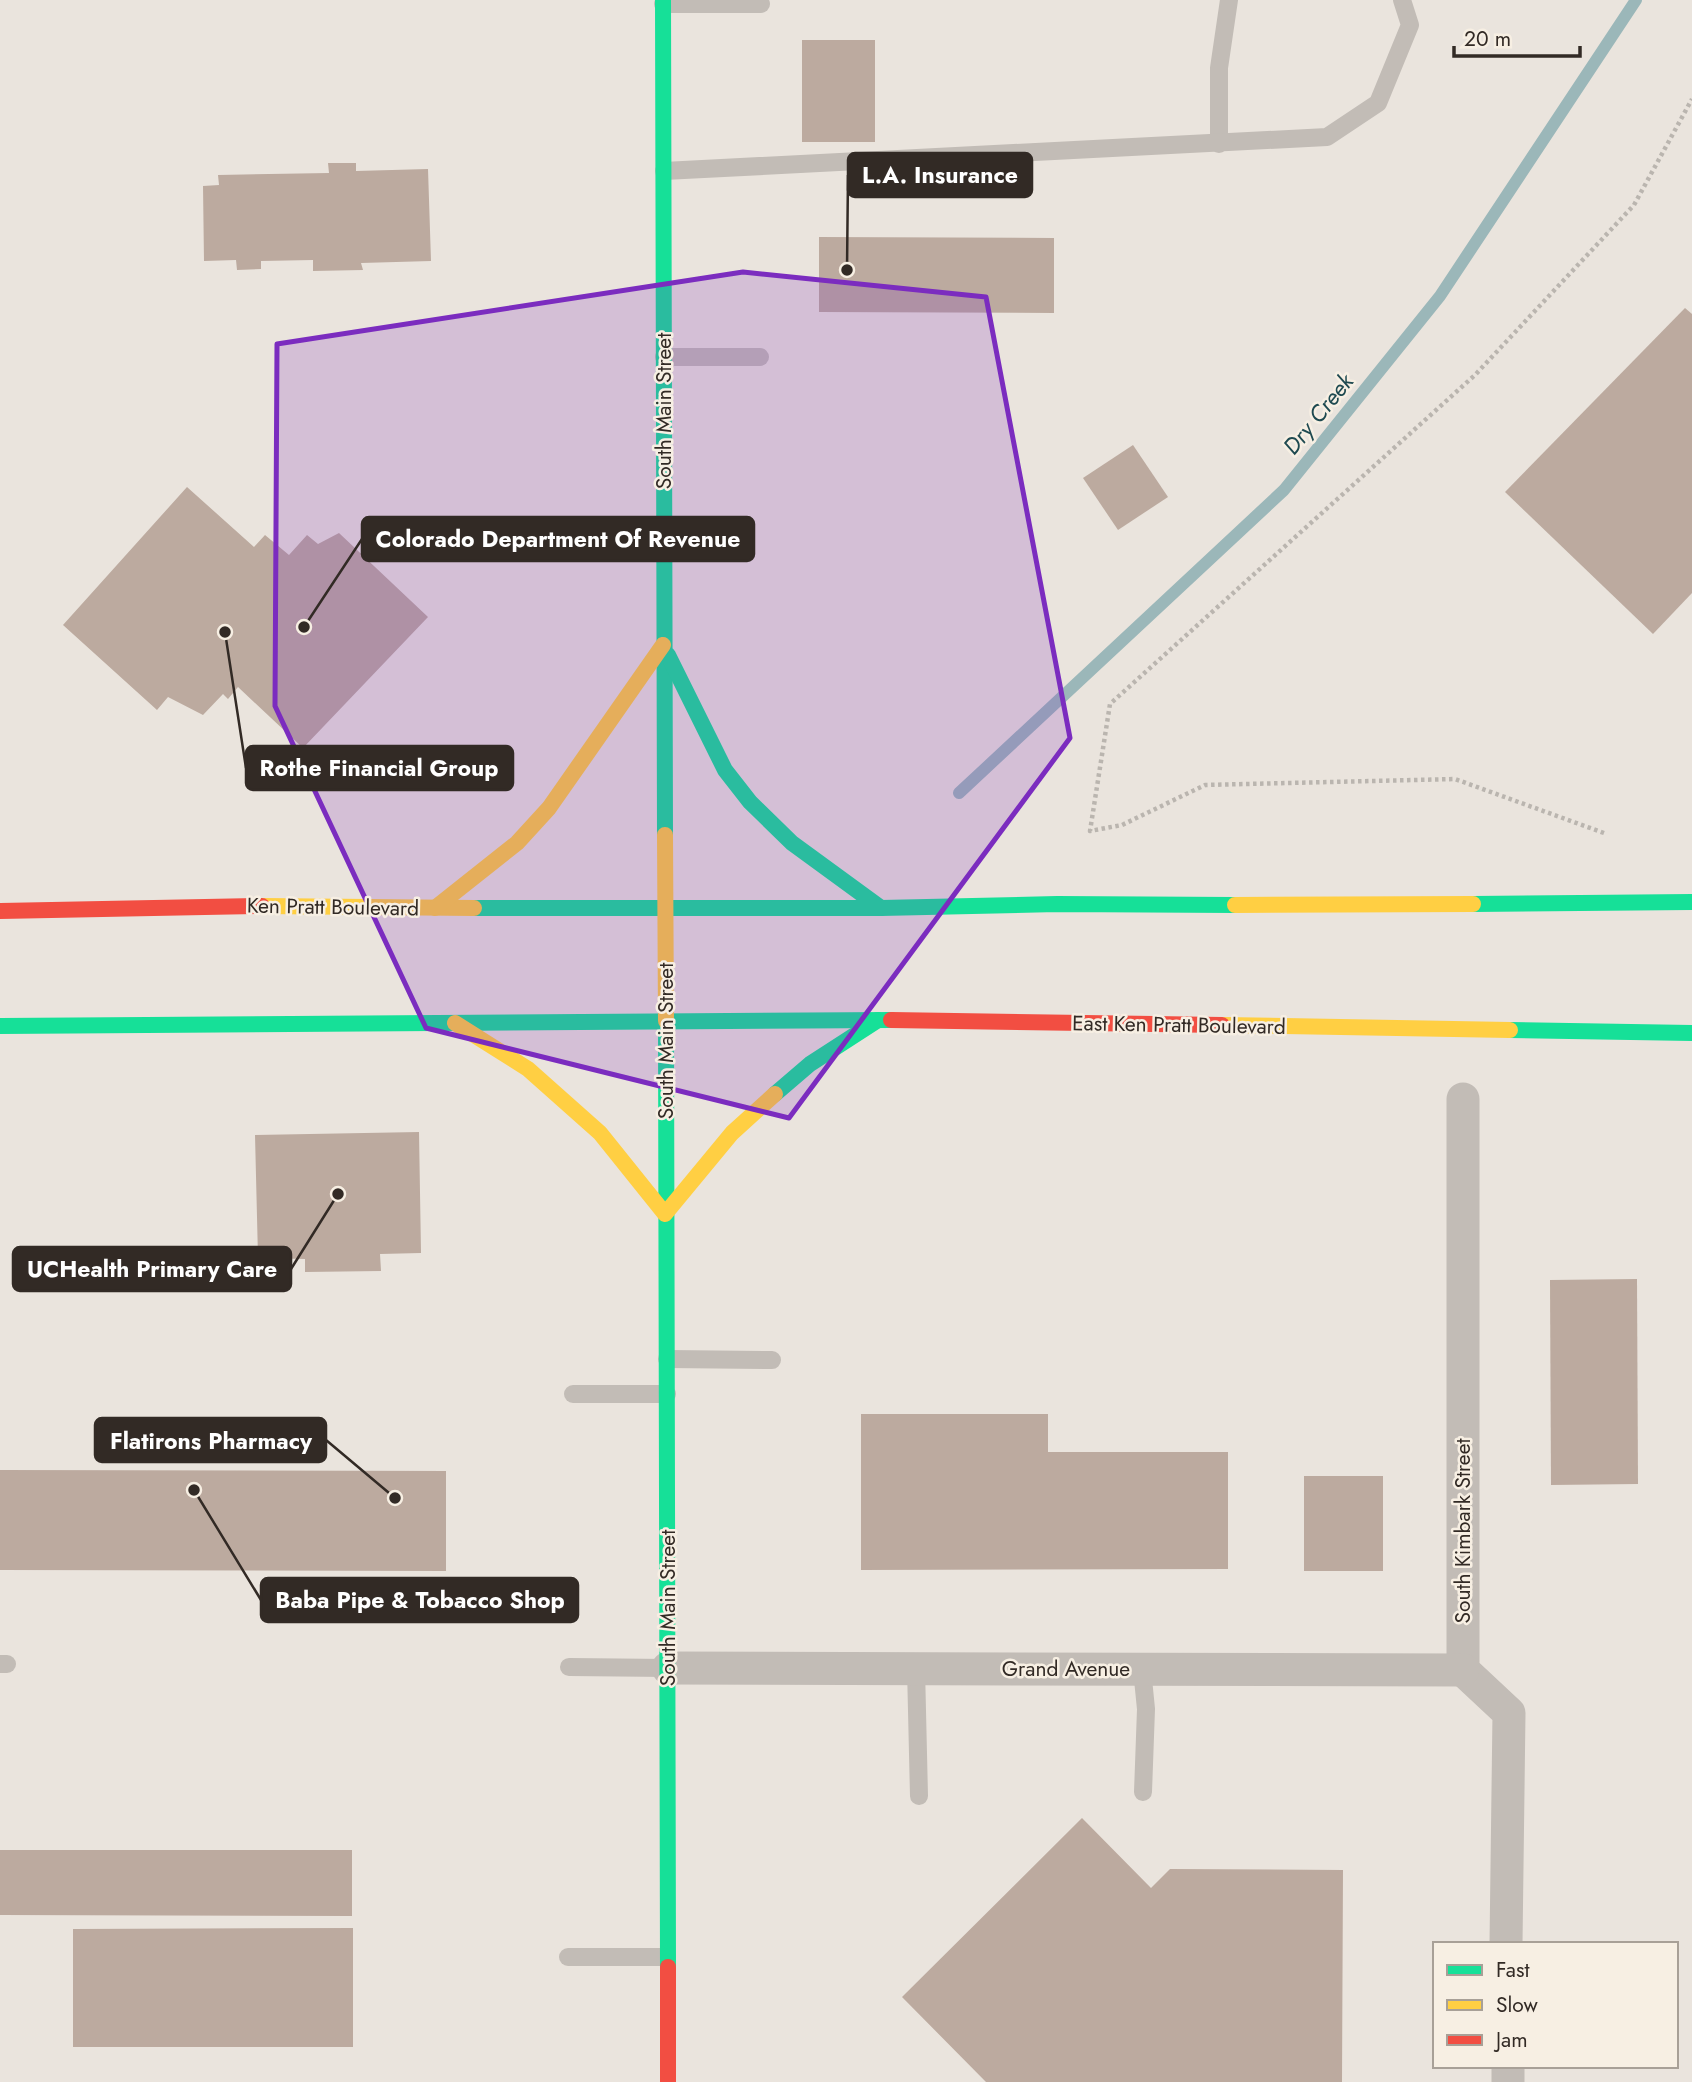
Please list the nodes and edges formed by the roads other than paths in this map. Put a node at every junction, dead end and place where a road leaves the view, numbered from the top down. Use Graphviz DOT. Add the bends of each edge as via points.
graph roads {
  1 [pos="1229,0"];
  2 [pos="1402,0"];
  3 [pos="663,2"];
  4 [pos="761,4"];
  5 [pos="1219,144"];
  6 [pos="664,171"];
  7 [pos="664,358"];
  8 [pos="760,358"];
  9 [pos="663,645"];
  10 [pos="1692,902"];
  11 [pos="435,908"];
  12 [pos="666,908"];
  13 [pos="881,908"];
  14 [pos="0,911"];
  15 [pos="878,1020"];
  16 [pos="666,1021"];
  17 [pos="455,1023"];
  18 [pos="0,1026"];
  19 [pos="1692,1033"];
  20 [pos="1463,1099"];
  21 [pos="665,1214"];
  22 [pos="667,1359"];
  23 [pos="772,1360"];
  24 [pos="573,1394"];
  25 [pos="667,1394"];
  26 [pos="569,1667"];
  27 [pos="668,1668"];
  28 [pos="916,1668"];
  29 [pos="1142,1669"];
  30 [pos="1463,1670"];
  31 [pos="1143,1792"];
  32 [pos="919,1796"];
  33 [pos="1506,1942"];
  34 [pos="568,1957"];
  35 [pos="667,1957"];
  36 [pos="668,2082"];
  1 -- 5 [label="lane" via="1219,68"];
  2 -- 5 [label="lane" via="1410,25 1378,103 1327,137"];
  3 -- 4 [label="lane"];
  3 -- 6 [label="main road, South Main Street"];
  5 -- 6 [label="lane"];
  6 -- 7 [label="main road, South Main Street"];
  7 -- 8 [label="lane"];
  7 -- 9 [label="main road, South Main Street"];
  9 -- 11 [label="main road" via="549,808 517,843"];
  9 -- 12 [label="main road, South Main Street"];
  9 -- 13 [label="main road" via="725,770 750,802 792,843"];
  10 -- 13 [label="main road"];
  11 -- 12 [label="main road, Ken Pratt Boulevard"];
  11 -- 14 [label="main road, Ken Pratt Boulevard" via="224,905"];
  12 -- 13 [label="main road"];
  12 -- 16 [label="main road, South Main Street"];
  15 -- 16 [label="main road, East Ken Pratt Boulevard"];
  15 -- 19 [label="main road, East Ken Pratt Boulevard"];
  15 -- 21 [label="main road" via="810,1064 732,1133"];
  16 -- 17 [label="main road"];
  16 -- 21 [label="main road, South Main Street"];
  17 -- 18 [label="main road"];
  17 -- 21 [label="main road" via="528,1069 600,1133"];
  20 -- 30 [label="street, South Kimbark Street"];
  21 -- 22 [label="main road, South Main Street"];
  22 -- 23 [label="lane"];
  22 -- 25 [label="main road, South Main Street"];
  24 -- 25 [label="lane"];
  25 -- 27 [label="main road, South Main Street"];
  26 -- 27 [label="lane"];
  27 -- 28 [label="street, Grand Avenue"];
  27 -- 35 [label="main road, South Main Street"];
  28 -- 29 [label="street, Grand Avenue"];
  28 -- 32 [label="lane"];
  29 -- 30 [label="street, Grand Avenue"];
  29 -- 31 [label="lane" via="1146,1709"];
  30 -- 33 [label="street" via="1509,1713"];
  34 -- 35 [label="lane"];
  35 -- 36 [label="main road, South Main Street"];
}
